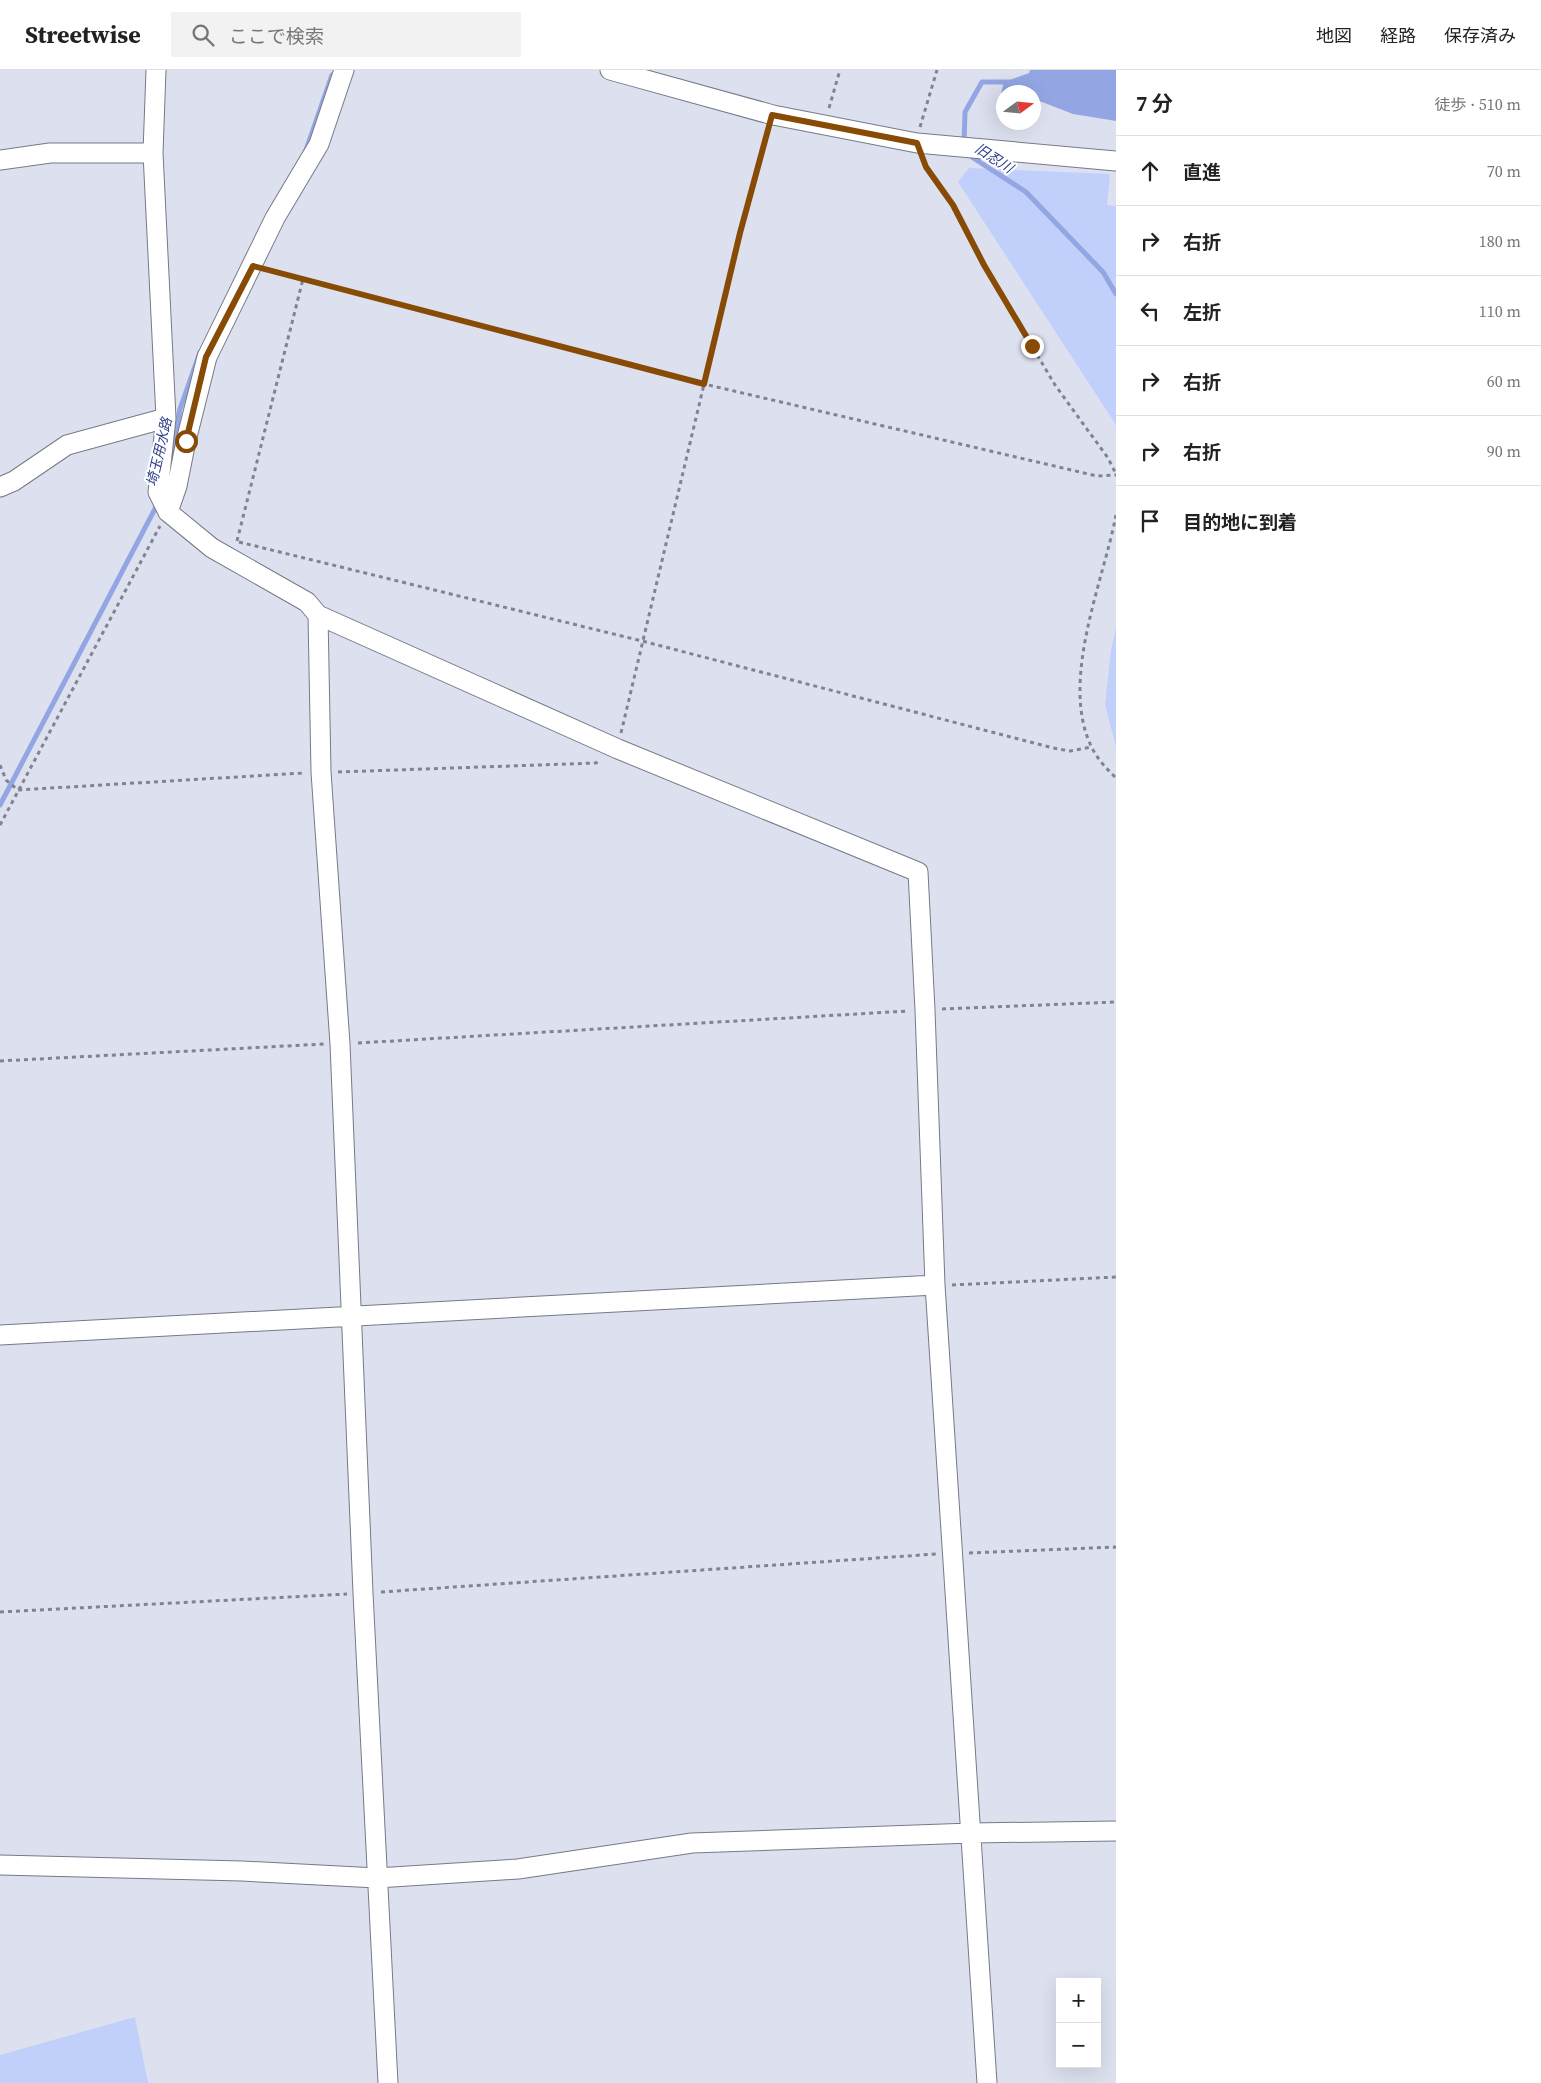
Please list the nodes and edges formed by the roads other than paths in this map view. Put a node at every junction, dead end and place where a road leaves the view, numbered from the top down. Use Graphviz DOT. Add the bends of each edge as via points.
graph roads {
  1 [pos="156,70"];
  2 [pos="344,70"];
  3 [pos="610,70"];
  4 [pos="153,153"];
  5 [pos="0,160"];
  6 [pos="1116,162"];
  7 [pos="166,418"];
  8 [pos="0,488"];
  9 [pos="168,512"];
  10 [pos="318,615"];
  11 [pos="935,1285"];
  12 [pos="353,1317"];
  13 [pos="0,1335"];
  14 [pos="1116,1831"];
  15 [pos="971,1833"];
  16 [pos="0,1865"];
  17 [pos="377,1878"];
  18 [pos="388,2083"];
  19 [pos="987,2083"];
  1 -- 4 [label="street"];
  2 -- 9 [label="street" via="319,144 275,218 206,357 177,486"];
  3 -- 6 [label="street" via="772,115 917,143"];
  4 -- 5 [label="street" via="50,153"];
  4 -- 7 [label="street"];
  7 -- 8 [label="street" via="67,446"];
  7 -- 9 [label="street" via="158,492"];
  9 -- 10 [label="street" via="212,548 308,602"];
  10 -- 11 [label="street" via="618,749 918,872"];
  10 -- 12 [label="street" via="321,772 340,1044"];
  11 -- 12 [label="street"];
  11 -- 15 [label="street"];
  12 -- 13 [label="street"];
  12 -- 17 [label="street"];
  14 -- 15 [label="street"];
  15 -- 17 [label="street" via="692,1843 518,1869"];
  15 -- 19 [label="street"];
  16 -- 17 [label="street"];
  17 -- 18 [label="street"];
}
